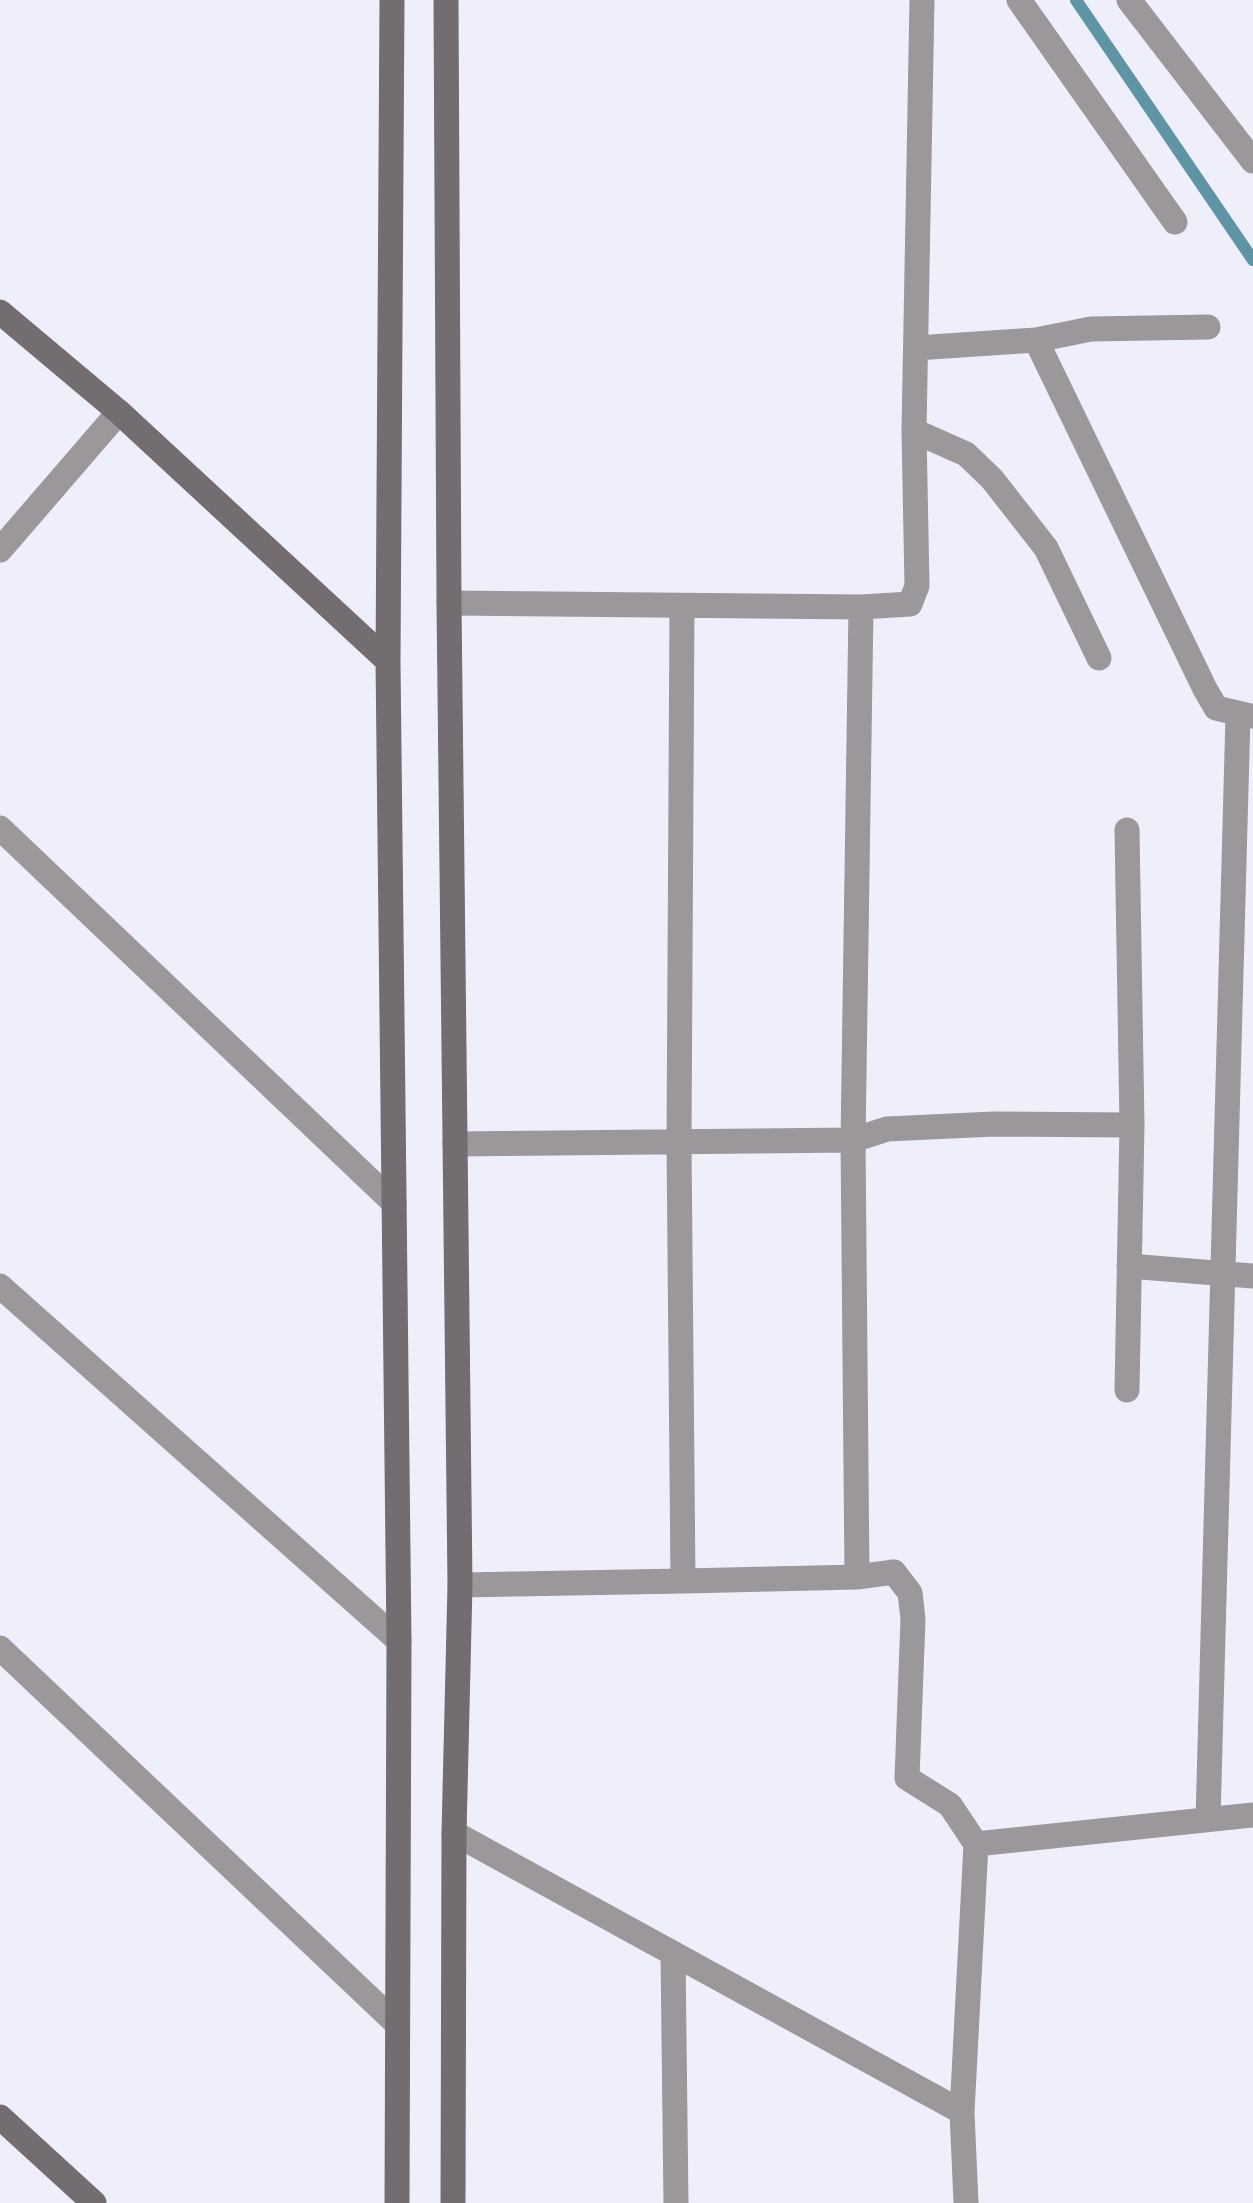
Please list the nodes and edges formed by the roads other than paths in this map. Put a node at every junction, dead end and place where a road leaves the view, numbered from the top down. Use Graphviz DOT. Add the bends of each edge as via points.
graph roads {
  1 [pos="392,0"];
  2 [pos="446,0"];
  3 [pos="922,0"];
  4 [pos="1019,0"];
  5 [pos="1128,0"];
  6 [pos="1253,161"];
  7 [pos="1175,222"];
  8 [pos="0,312"];
  9 [pos="1208,327"];
  10 [pos="1036,340"];
  11 [pos="916,348"];
  12 [pos="119,412"];
  13 [pos="914,431"];
  14 [pos="0,550"];
  15 [pos="448,602"];
  16 [pos="682,606"];
  17 [pos="860,606"];
  18 [pos="1098,658"];
  19 [pos="388,661"];
  20 [pos="1245,716"];
  21 [pos="0,828"];
  22 [pos="1126,830"];
  23 [pos="1132,1125"];
  24 [pos="853,1140"];
  25 [pos="678,1142"];
  26 [pos="455,1144"];
  27 [pos="394,1204"];
  28 [pos="1129,1266"];
  29 [pos="1222,1274"];
  30 [pos="1253,1276"];
  31 [pos="0,1286"];
  32 [pos="1127,1390"];
  33 [pos="857,1577"];
  34 [pos="683,1582"];
  35 [pos="460,1585"];
  36 [pos="400,1640"];
  37 [pos="0,1648"];
  38 [pos="1253,1815"];
  39 [pos="1208,1819"];
  40 [pos="454,1833"];
  41 [pos="976,1844"];
  42 [pos="673,1953"];
  43 [pos="396,2023"];
  44 [pos="962,2112"];
  45 [pos="0,2117"];
  46 [pos="94,2203"];
  47 [pos="397,2203"];
  48 [pos="454,2203"];
  49 [pos="676,2203"];
  50 [pos="966,2203"];
  1 -- 19 [label="main road"];
  2 -- 15 [label="main road"];
  3 -- 11 [label="street"];
  4 -- 7 [label="street"];
  5 -- 6 [label="street"];
  8 -- 12 [label="main road"];
  9 -- 10 [label="street" via="1091,329"];
  10 -- 11 [label="street"];
  10 -- 20 [label="street" via="1204,689 1216,708"];
  11 -- 13 [label="street"];
  12 -- 14 [label="street"];
  12 -- 19 [label="main road"];
  13 -- 17 [label="street" via="917,586 910,604"];
  13 -- 18 [label="street" via="966,454 992,480 1046,548"];
  15 -- 16 [label="street"];
  15 -- 26 [label="main road"];
  16 -- 17 [label="street"];
  16 -- 25 [label="street"];
  17 -- 24 [label="street"];
  19 -- 27 [label="main road"];
  20 -- 29 [label="street"];
  21 -- 27 [label="street"];
  22 -- 23 [label="street"];
  23 -- 24 [label="street" via="888,1129"];
  23 -- 28 [label="street"];
  24 -- 25 [label="street"];
  24 -- 33 [label="street"];
  25 -- 26 [label="street"];
  25 -- 34 [label="street"];
  26 -- 35 [label="main road"];
  27 -- 36 [label="main road"];
  28 -- 29 [label="street"];
  28 -- 32 [label="street"];
  29 -- 30 [label="street"];
  29 -- 39 [label="street"];
  31 -- 36 [label="street"];
  33 -- 34 [label="street"];
  33 -- 41 [label="street" via="894,1572 910,1593 906,1778 950,1806"];
  34 -- 35 [label="street"];
  35 -- 40 [label="main road"];
  36 -- 43 [label="main road"];
  37 -- 43 [label="street"];
  38 -- 39 [label="street"];
  39 -- 41 [label="street"];
  40 -- 42 [label="street"];
  40 -- 48 [label="main road"];
  41 -- 44 [label="street"];
  42 -- 44 [label="street"];
  42 -- 49 [label="street"];
  43 -- 47 [label="main road"];
  44 -- 50 [label="street"];
  45 -- 46 [label="main road"];
}
